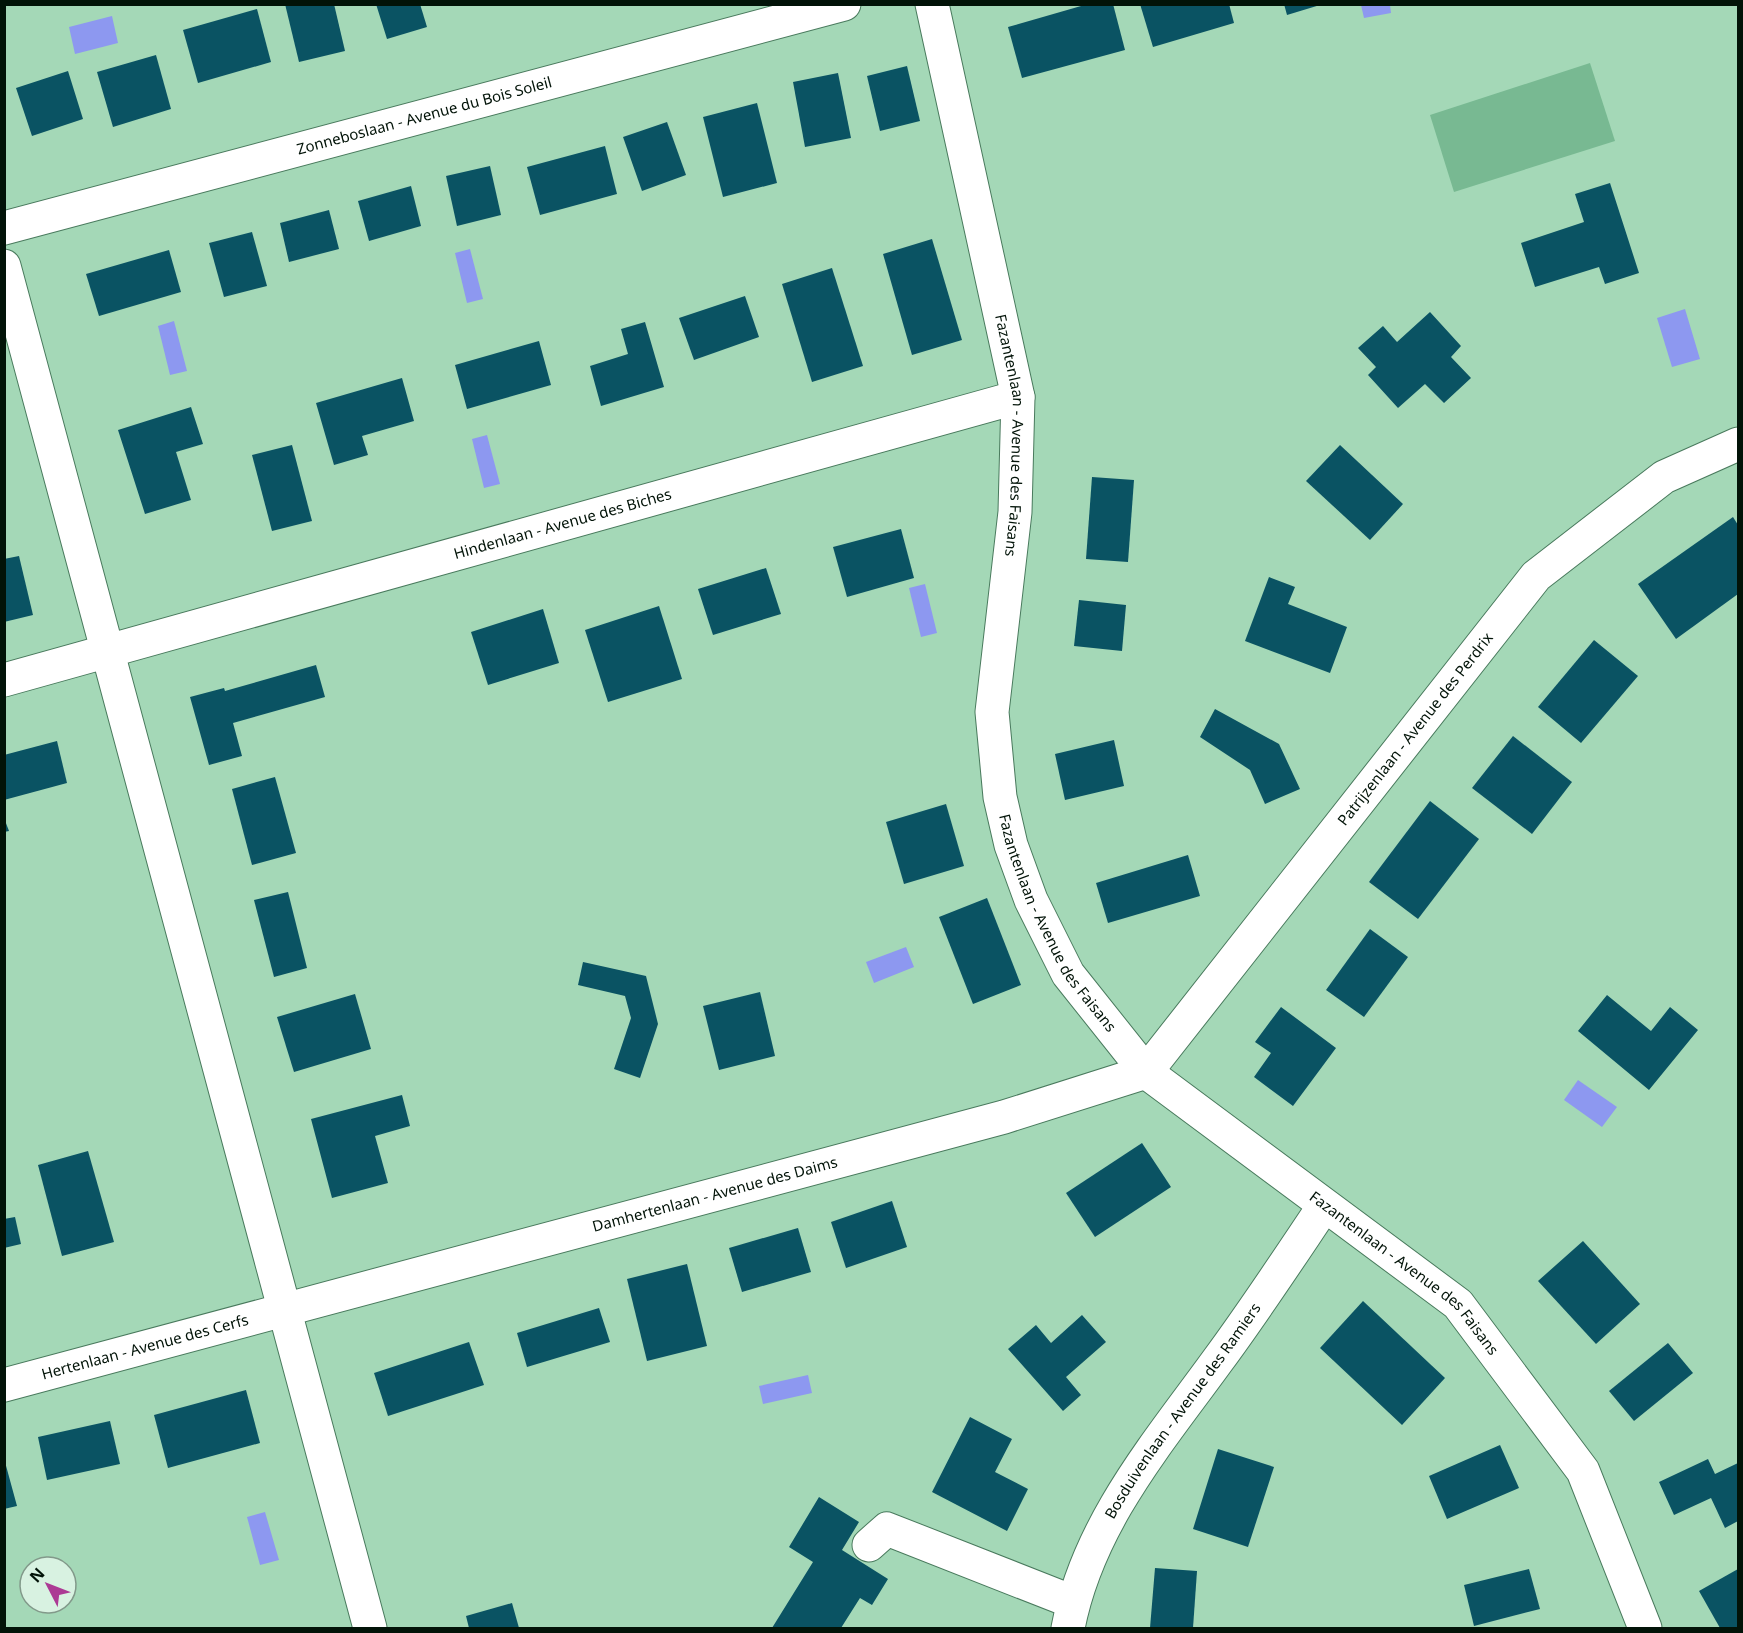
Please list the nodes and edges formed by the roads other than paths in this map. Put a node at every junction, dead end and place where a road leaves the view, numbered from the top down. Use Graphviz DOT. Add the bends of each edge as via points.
graph roads {
  1 [pos="844,4"];
  2 [pos="932,4"];
  3 [pos="4,228"];
  4 [pos="4,266"];
  5 [pos="1018,397"];
  6 [pos="1738,444"];
  7 [pos="108,651"];
  8 [pos="4,680"];
  9 [pos="1146,1072"];
  10 [pos="1324,1206"];
  11 [pos="284,1309"];
  12 [pos="4,1385"];
  13 [pos="869,1545"];
  14 [pos="1071,1615"];
  15 [pos="370,1629"];
  16 [pos="1645,1629"];
  1 -- 3 [label="street, Zonneboslaan - Avenue du Bois Soleil"];
  2 -- 5 [label="street, Fazantenlaan - Avenue des Faisans"];
  4 -- 7 [label="street"];
  5 -- 7 [label="street, Hindenlaan - Avenue des Biches"];
  5 -- 9 [label="street, Fazantenlaan - Avenue des Faisans" via="1015,512 992,712 1000,797 1015,856 1052,948 1084,997"];
  6 -- 9 [label="street, Patrijzenlaan - Avenue des Perdrix" via="1664,477 1536,576"];
  7 -- 8 [label="street, Hindenlaan - Avenue des Biches"];
  7 -- 11 [label="street"];
  9 -- 10 [label="street, Fazantenlaan - Avenue des Faisans"];
  9 -- 11 [label="street, Damhertenlaan - Avenue des Daims" via="1004,1116"];
  10 -- 14 [label="street, Bosduivenlaan - Avenue des Ramiers" via="1124,1490 1089,1556"];
  10 -- 16 [label="street, Fazantenlaan - Avenue des Faisans" via="1458,1304 1583,1471"];
  11 -- 12 [label="street, Hertenlaan - Avenue des Cerfs"];
  11 -- 15 [label="street"];
  13 -- 14 [label="street" via="887,1528"];
}
